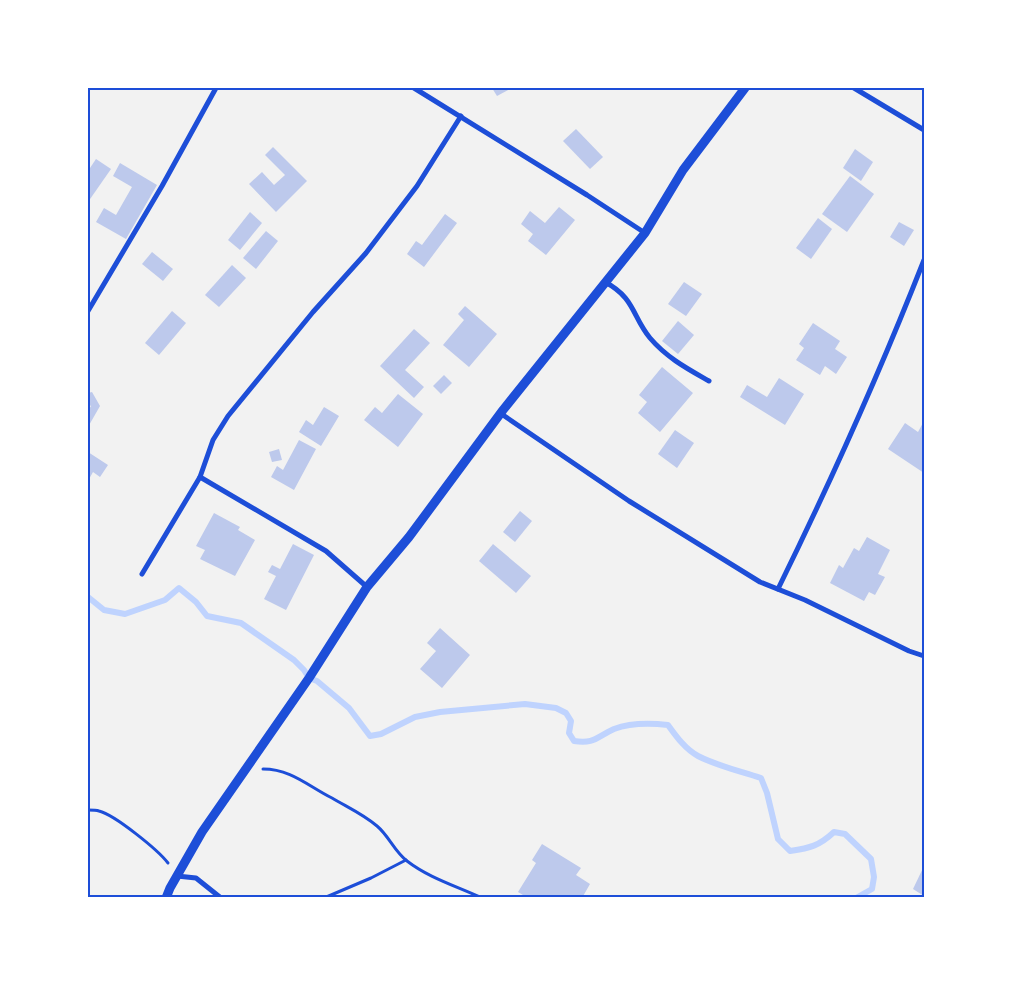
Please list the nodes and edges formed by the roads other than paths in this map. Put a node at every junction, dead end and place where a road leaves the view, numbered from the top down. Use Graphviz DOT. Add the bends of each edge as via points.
graph roads {
  1 [pos="216,88"];
  2 [pos="414,88"];
  3 [pos="745,88"];
  4 [pos="854,88"];
  5 [pos="461,116"];
  6 [pos="924,130"];
  7 [pos="645,233"];
  8 [pos="924,260"];
  9 [pos="605,282"];
  10 [pos="88,311"];
  11 [pos="710,381"];
  12 [pos="500,413"];
  13 [pos="200,477"];
  14 [pos="142,574"];
  15 [pos="367,587"];
  16 [pos="778,589"];
  17 [pos="924,656"];
  18 [pos="177,876"];
  19 [pos="166,898"];
  20 [pos="221,898"];
  1 -- 10 [label="street"];
  2 -- 5 [label="street"];
  3 -- 7 [label="street" via="684,170"];
  4 -- 6 [label="street"];
  5 -- 7 [label="street"];
  5 -- 13 [label="street" via="417,186 366,253 228,416 213,440"];
  7 -- 9 [label="street"];
  8 -- 16 [label="street" via="886,356"];
  9 -- 11 [label="street" via="626,298 659,347"];
  9 -- 12 [label="street"];
  12 -- 15 [label="street" via="410,537"];
  12 -- 16 [label="street" via="628,501 760,582"];
  13 -- 14 [label="street"];
  13 -- 15 [label="street" via="326,551"];
  15 -- 18 [label="street" via="309,678 202,832"];
  16 -- 17 [label="street"];
  18 -- 19 [label="street"];
  18 -- 20 [label="street" via="196,878"];
}
